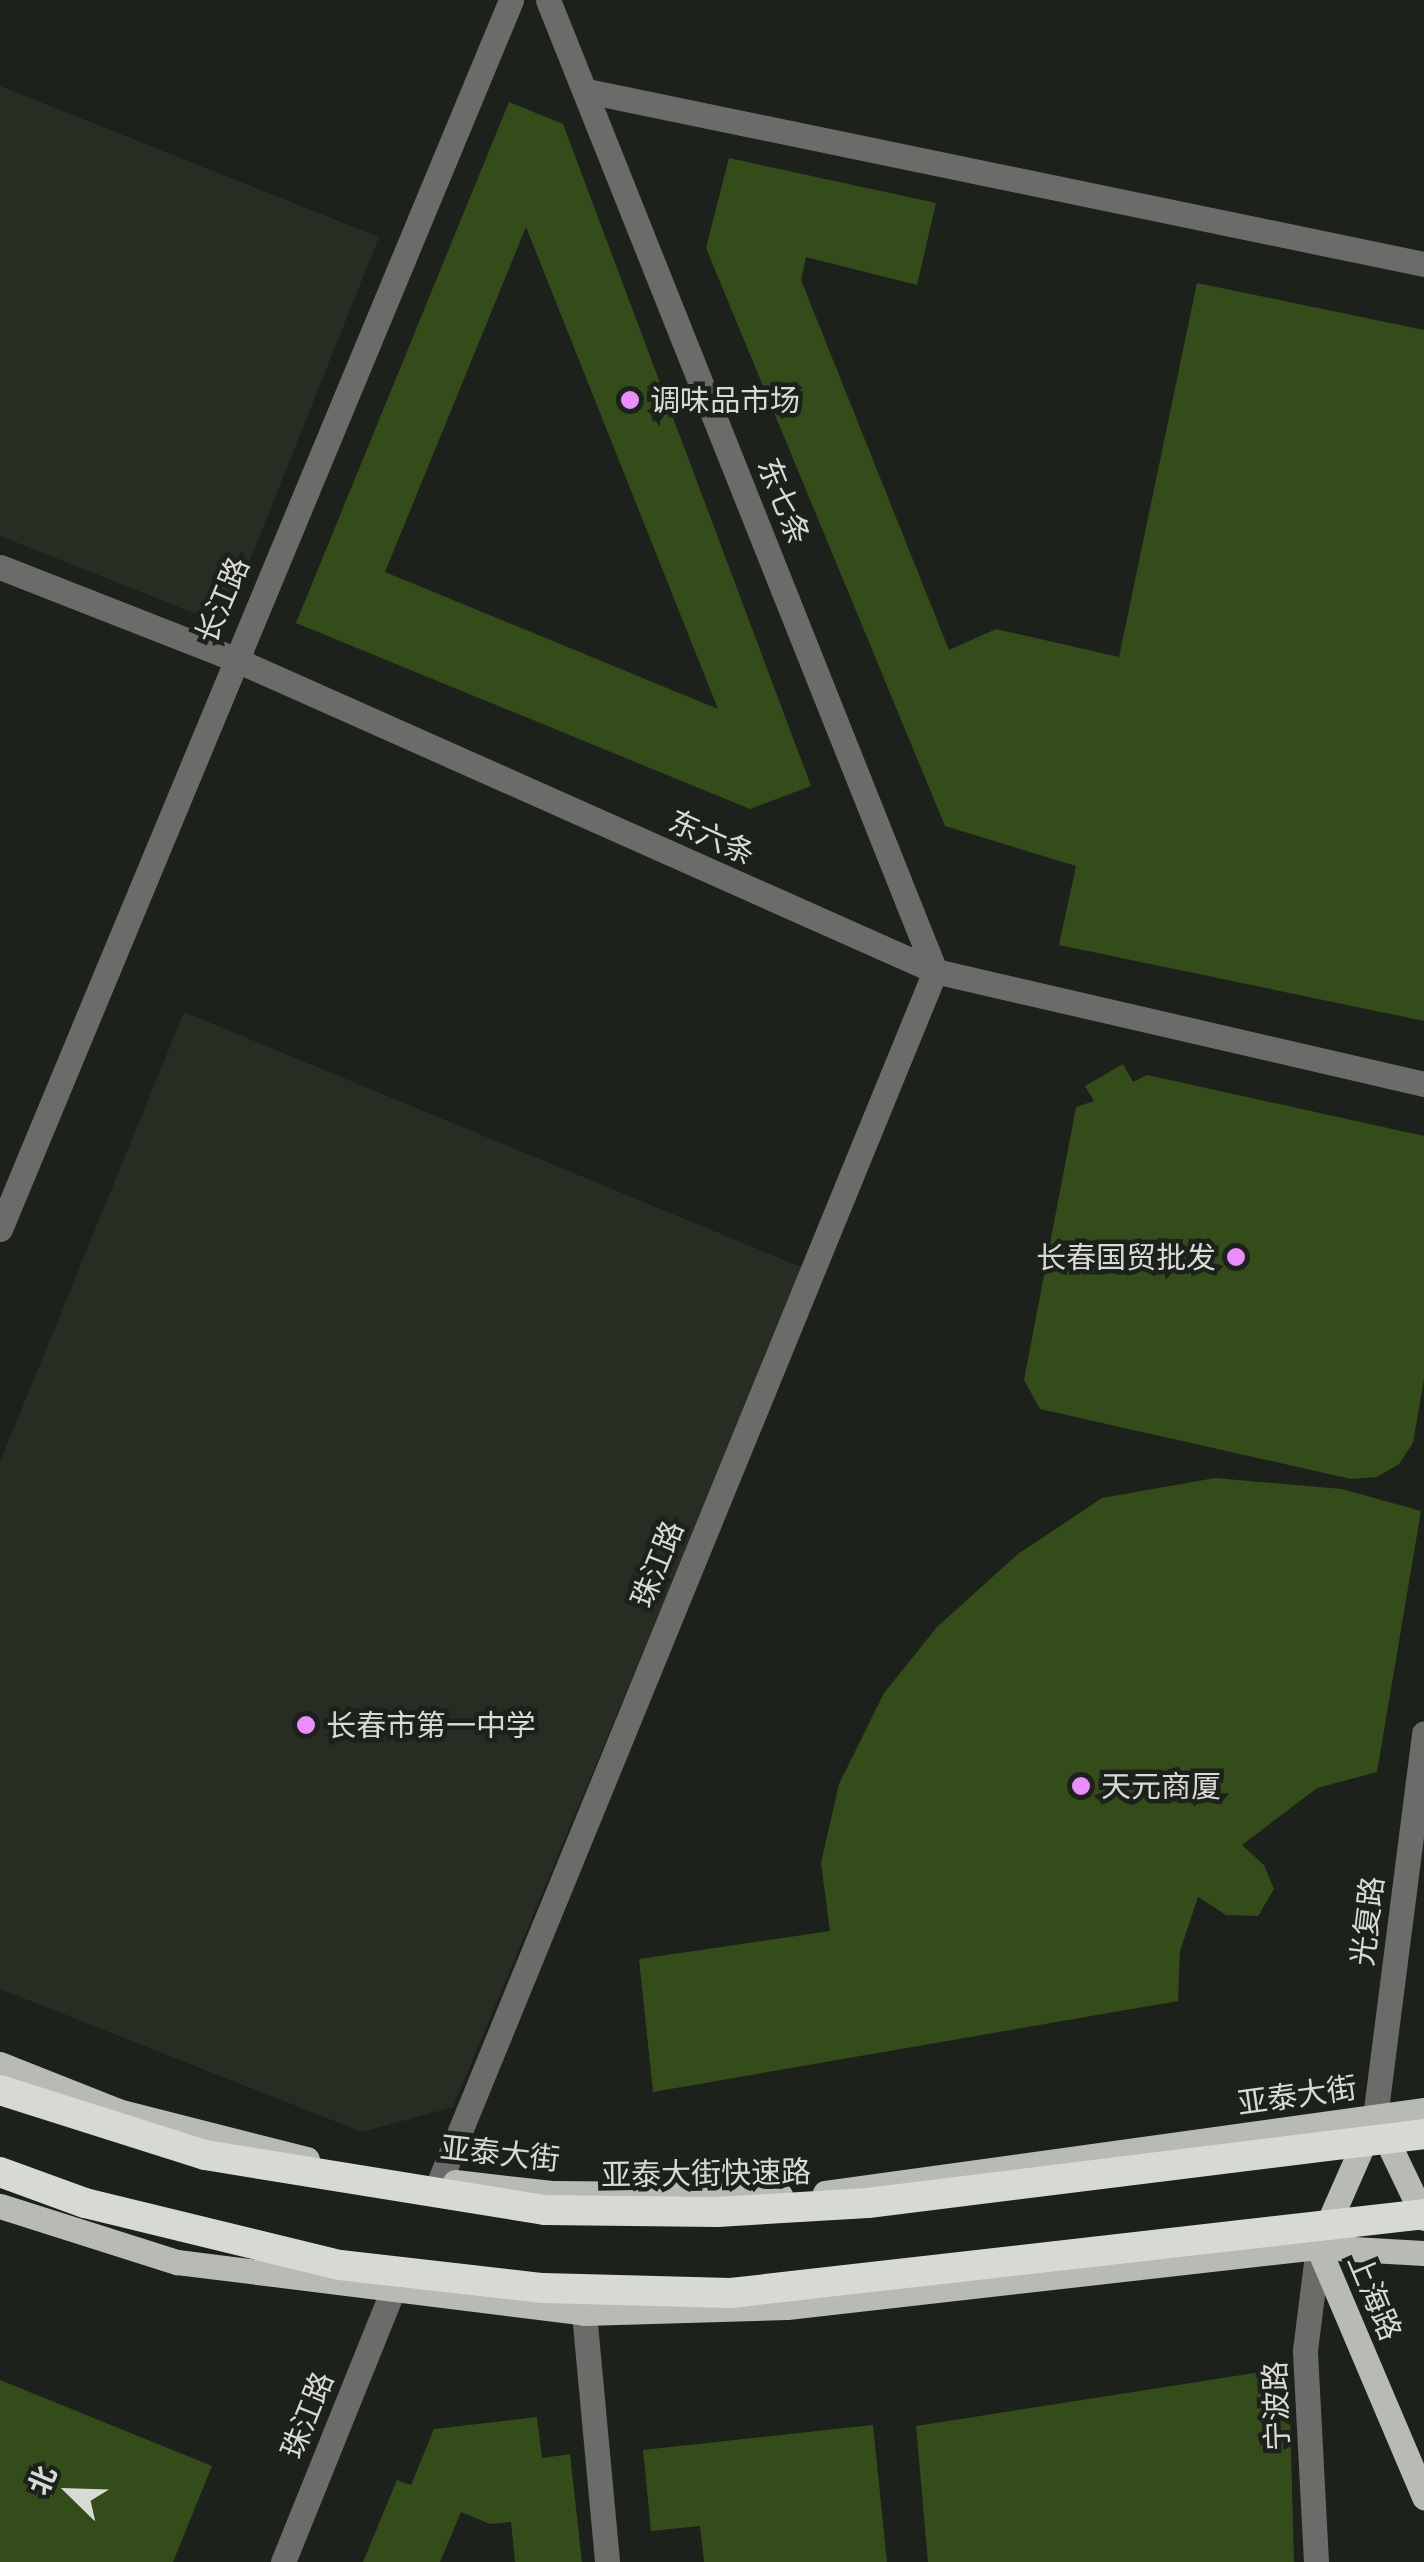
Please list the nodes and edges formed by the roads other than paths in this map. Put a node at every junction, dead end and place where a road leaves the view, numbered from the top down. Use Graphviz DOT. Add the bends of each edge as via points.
graph roads {
  1 [pos="511,0"];
  2 [pos="548,0"];
  3 [pos="587,91"];
  4 [pos="1424,264"];
  5 [pos="0,566"];
  6 [pos="232,658"];
  7 [pos="934,972"];
  8 [pos="1424,1084"];
  9 [pos="0,1229"];
  10 [pos="1424,1733"];
  11 [pos="0,2064"];
  12 [pos="0,2090"];
  13 [pos="1424,2110"];
  14 [pos="1376,2117"];
  15 [pos="1424,2134"];
  16 [pos="0,2172"];
  17 [pos="440,2180"];
  18 [pos="0,2206"];
  19 [pos="1424,2216"];
  20 [pos="1318,2247"];
  21 [pos="1424,2254"];
  22 [pos="392,2292"];
  23 [pos="584,2313"];
  24 [pos="1424,2497"];
  25 [pos="284,2562"];
  26 [pos="607,2562"];
  27 [pos="1316,2562"];
  1 -- 6 [label="street, 长江路"];
  2 -- 3 [label="street, 东七条"];
  3 -- 4 [label="street"];
  3 -- 7 [label="street, 东七条"];
  5 -- 6 [label="street, 东六条"];
  6 -- 7 [label="street, 东六条"];
  6 -- 9 [label="street, 长江路"];
  7 -- 8 [label="street, 东六条"];
  7 -- 17 [label="street, 珠江路"];
  10 -- 14 [label="street, 光复路"];
  11 -- 17 [label="main road, 亚泰大街" via="118,2111 315,2161"];
  12 -- 15 [label="highway, 亚泰大街快速路, bridge" via="205,2155 545,2210 717,2212 868,2203"];
  13 -- 14 [label="main road, 亚泰大街"];
  14 -- 17 [label="main road, 亚泰大街" via="816,2194 551,2193"];
  14 -- 19 [label="main road"];
  14 -- 20 [label="main road, 上海路"];
  16 -- 19 [label="highway, bridge" via="120,2212 340,2266 543,2288 731,2293"];
  18 -- 22 [label="main road" via="177,2262"];
  20 -- 21 [label="main road"];
  20 -- 23 [label="main road" via="787,2307"];
  20 -- 24 [label="main road, 上海路"];
  20 -- 27 [label="street, 宁波路" via="1306,2350"];
  22 -- 23 [label="main road"];
  22 -- 25 [label="street, 珠江路"];
  23 -- 26 [label="street"];
}
